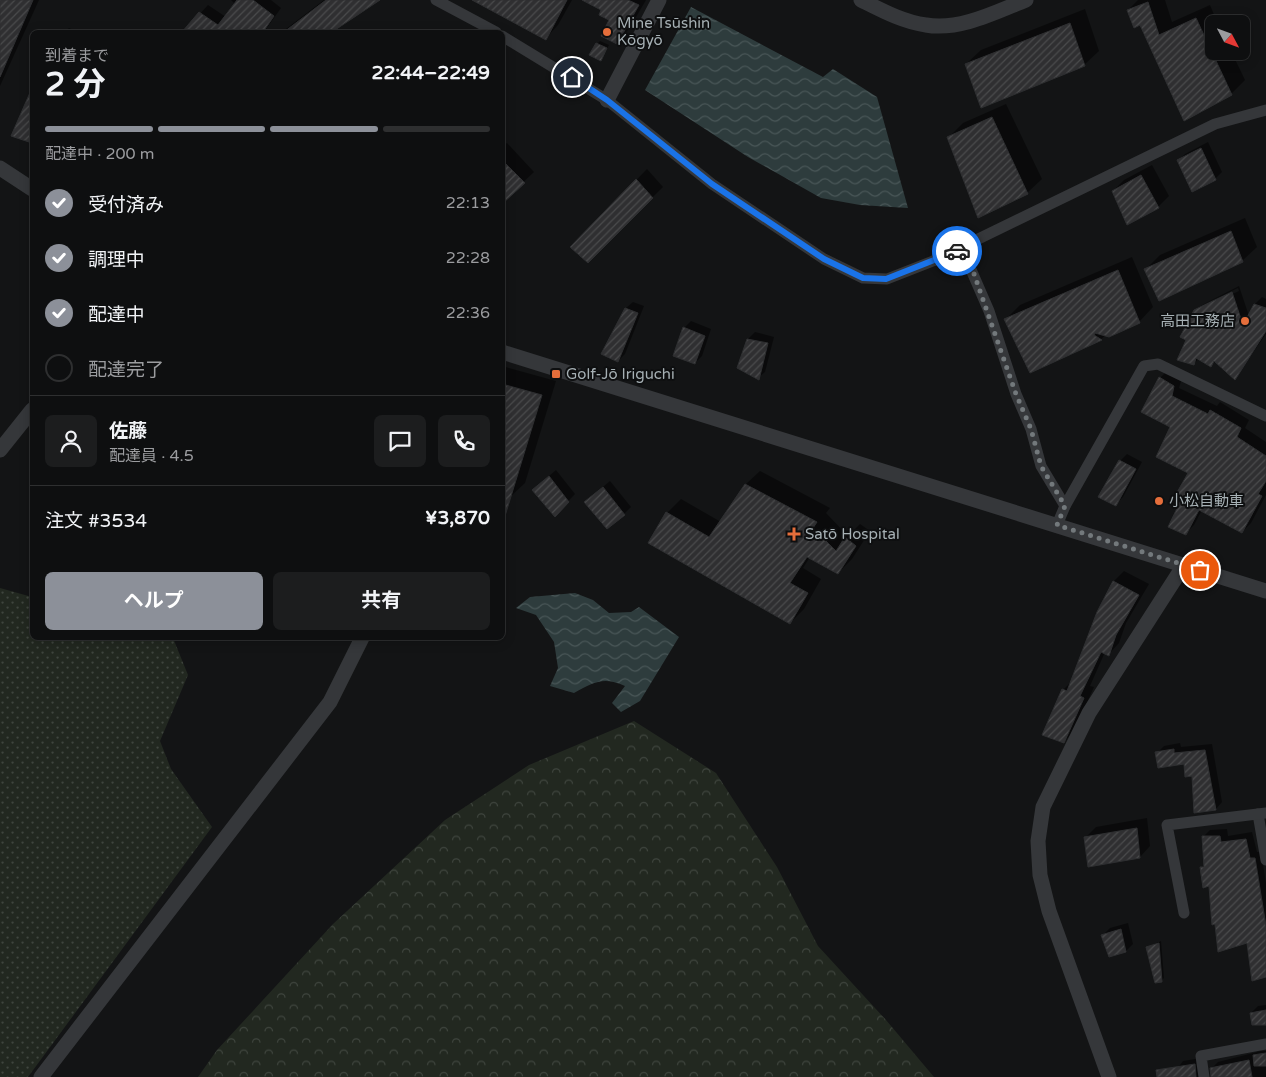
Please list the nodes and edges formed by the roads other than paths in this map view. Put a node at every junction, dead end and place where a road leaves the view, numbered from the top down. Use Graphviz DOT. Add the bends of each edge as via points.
graph roads {
  1 [pos="436,0"];
  2 [pos="658,0"];
  3 [pos="861,0"];
  4 [pos="1026,0"];
  5 [pos="492,30"];
  6 [pos="505,38"];
  7 [pos="607,100"];
  8 [pos="1266,110"];
  9 [pos="0,168"];
  10 [pos="30,188"];
  11 [pos="965,248"];
  12 [pos="505,353"];
  13 [pos="30,412"];
  14 [pos="1266,416"];
  15 [pos="0,450"];
  16 [pos="1065,506"];
  17 [pos="1057,525"];
  18 [pos="1184,565"];
  19 [pos="1266,590"];
  20 [pos="361,640"];
  21 [pos="1262,814"];
  22 [pos="1266,860"];
  23 [pos="1184,913"];
  24 [pos="1266,1044"];
  25 [pos="42,1077"];
  26 [pos="1109,1077"];
  27 [pos="1204,1077"];
  1 -- 5 [label="street"];
  2 -- 7 [label="street"];
  3 -- 4 [label="street" via="926,26 956,24"];
  6 -- 7 [label="street"];
  7 -- 11 [label="street" via="712,184 824,259 863,278 886,279"];
  8 -- 11 [label="street" via="1215,124 1191,135"];
  9 -- 10 [label="street"];
  11 -- 16 [label="street" via="1031,429 1041,466"];
  12 -- 17 [label="street"];
  13 -- 15 [label="street"];
  14 -- 16 [label="street" via="1158,364 1144,366"];
  16 -- 17 [label="street"];
  17 -- 18 [label="street"];
  18 -- 19 [label="street"];
  18 -- 26 [label="street" via="1090,712 1043,807 1038,841 1042,884 1049,911"];
  20 -- 25 [label="street" via="330,702"];
  21 -- 22 [label="street"];
  21 -- 23 [label="street" via="1167,825"];
  24 -- 27 [label="street" via="1201,1056"];
}
